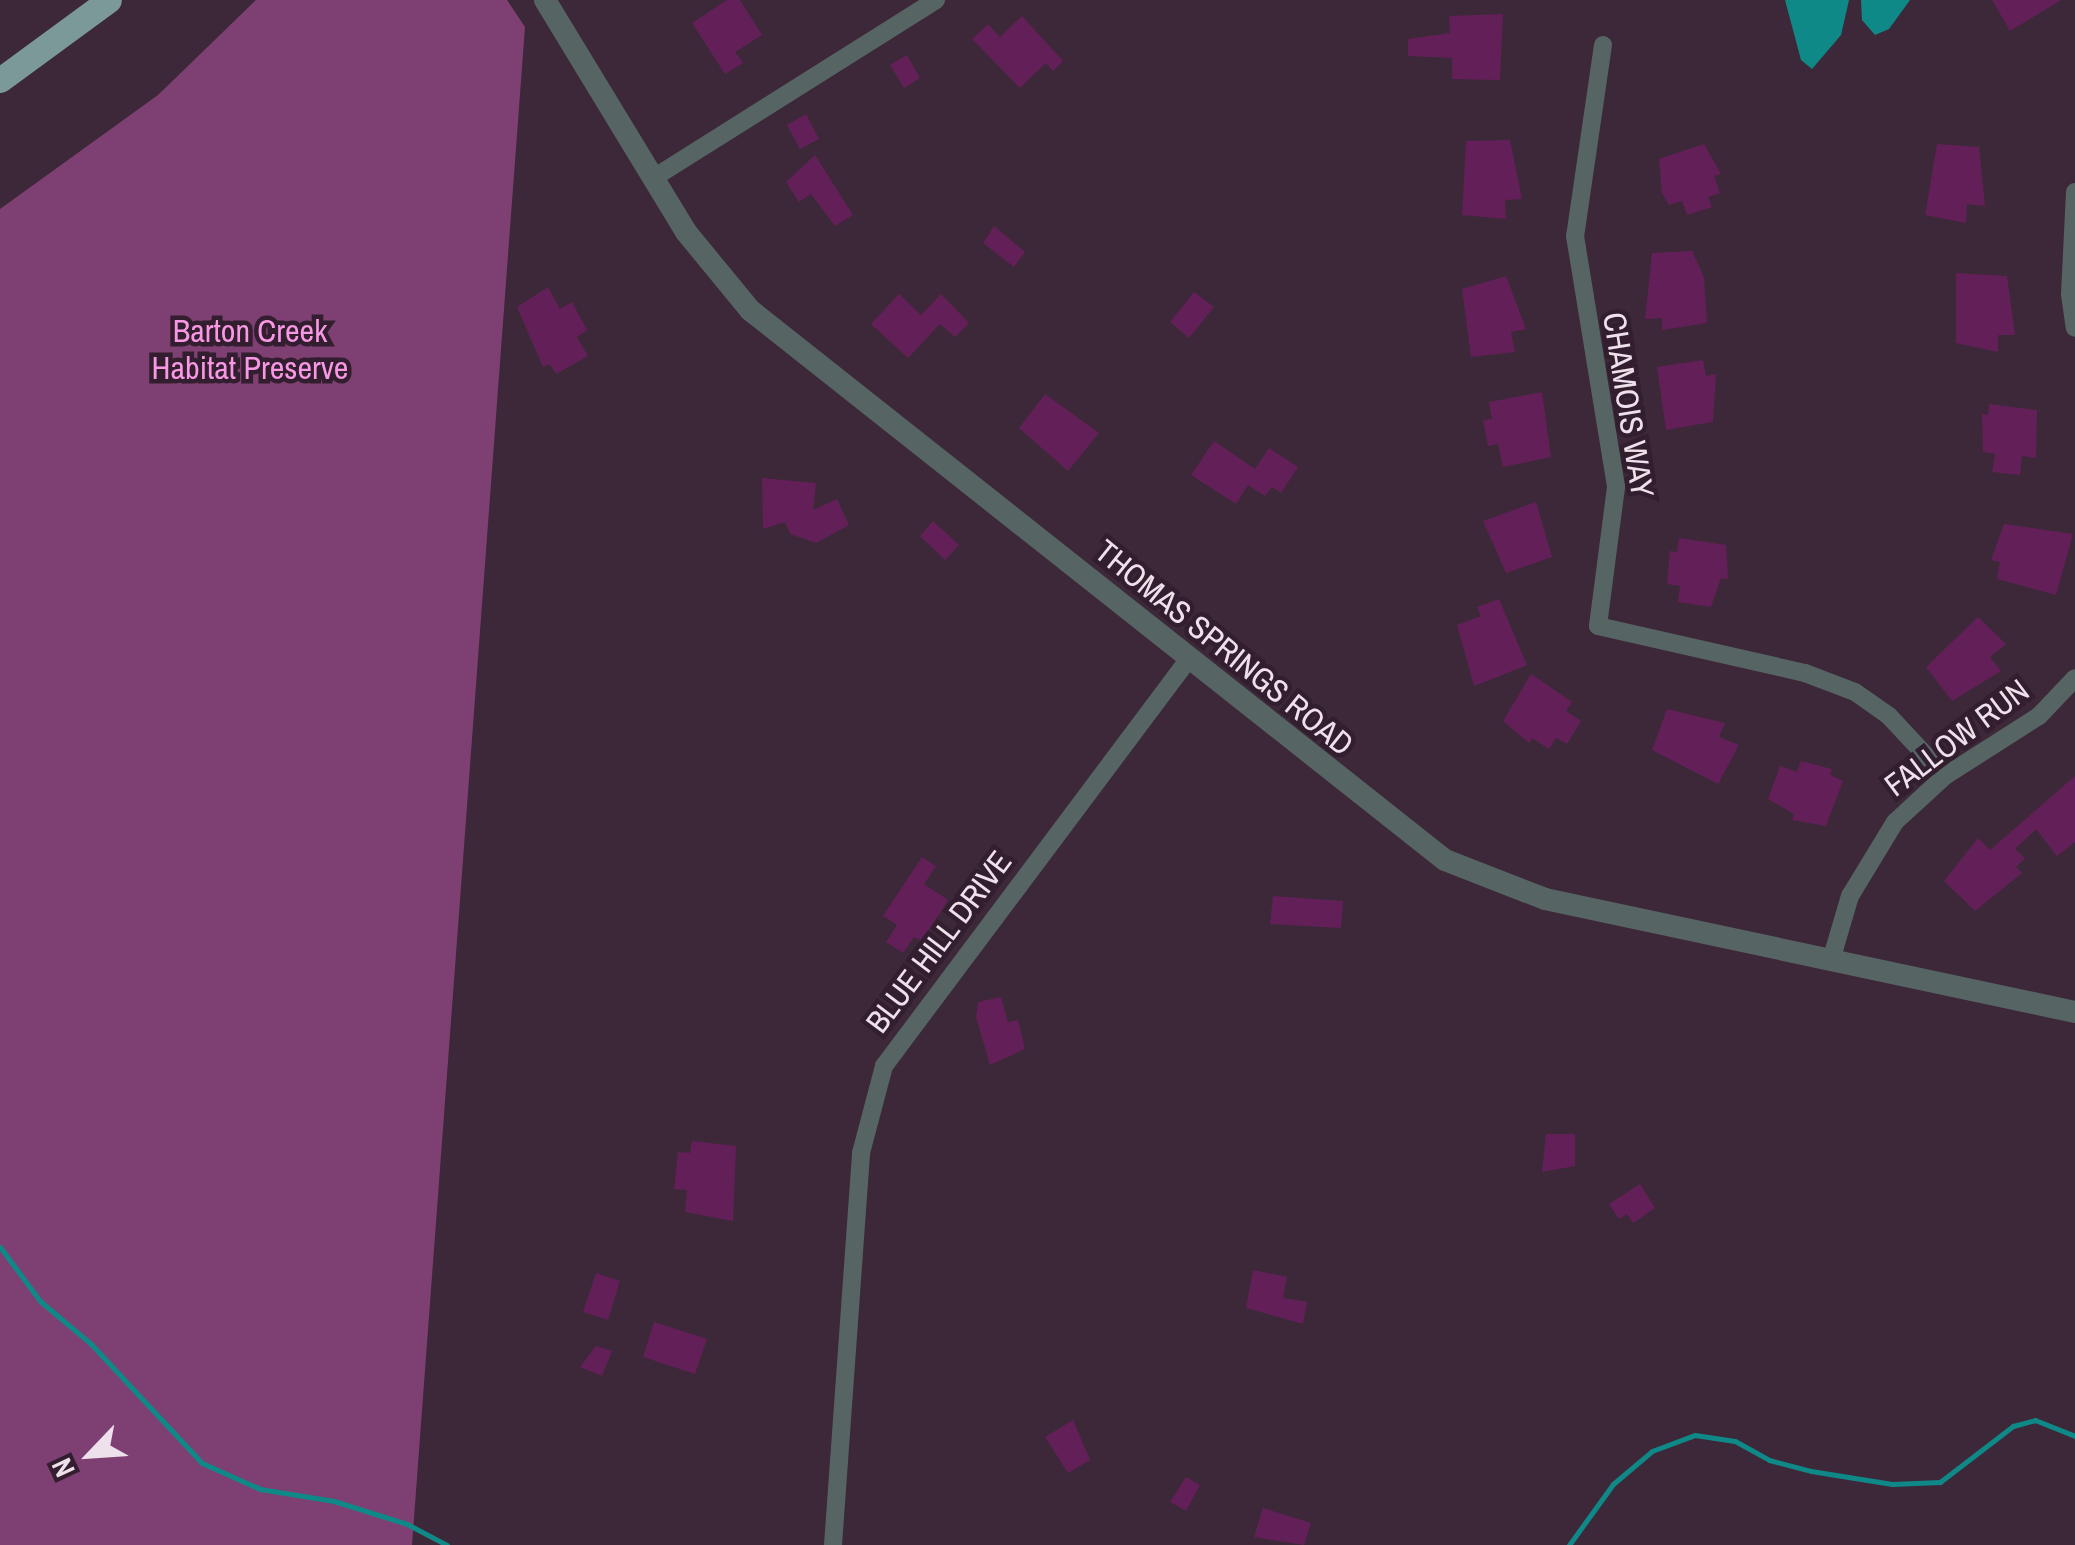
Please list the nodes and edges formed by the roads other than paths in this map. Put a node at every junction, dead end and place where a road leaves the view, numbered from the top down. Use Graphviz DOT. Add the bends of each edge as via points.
graph roads {
  1 [pos="109,0"];
  2 [pos="545,0"];
  3 [pos="936,0"];
  4 [pos="1604,45"];
  5 [pos="0,80"];
  6 [pos="655,177"];
  7 [pos="2075,192"];
  8 [pos="2075,328"];
  9 [pos="1188,660"];
  10 [pos="2075,678"];
  11 [pos="1945,776"];
  12 [pos="1832,957"];
  13 [pos="2075,1012"];
  14 [pos="833,1545"];
  1 -- 5 [label="main road"];
  2 -- 6 [label="street, THOMAS SPRINGS ROAD"];
  3 -- 6 [label="street"];
  4 -- 11 [label="street, CHAMOIS WAY" via="1575,236 1616,487 1598,626 1804,672 1854,692 1889,716"];
  6 -- 9 [label="street, THOMAS SPRINGS ROAD" via="694,244 750,310"];
  7 -- 8 [label="street"];
  9 -- 12 [label="street, THOMAS SPRINGS ROAD" via="1408,836 1478,877 1546,898"];
  9 -- 14 [label="street, BLUE HILL DRIVE" via="884,1066 861,1153"];
  10 -- 11 [label="street, FALLOW RUN" via="2039,716"];
  11 -- 12 [label="street, FALLOW RUN" via="1881,840 1850,896"];
  12 -- 13 [label="street, THOMAS SPRINGS ROAD"];
}
